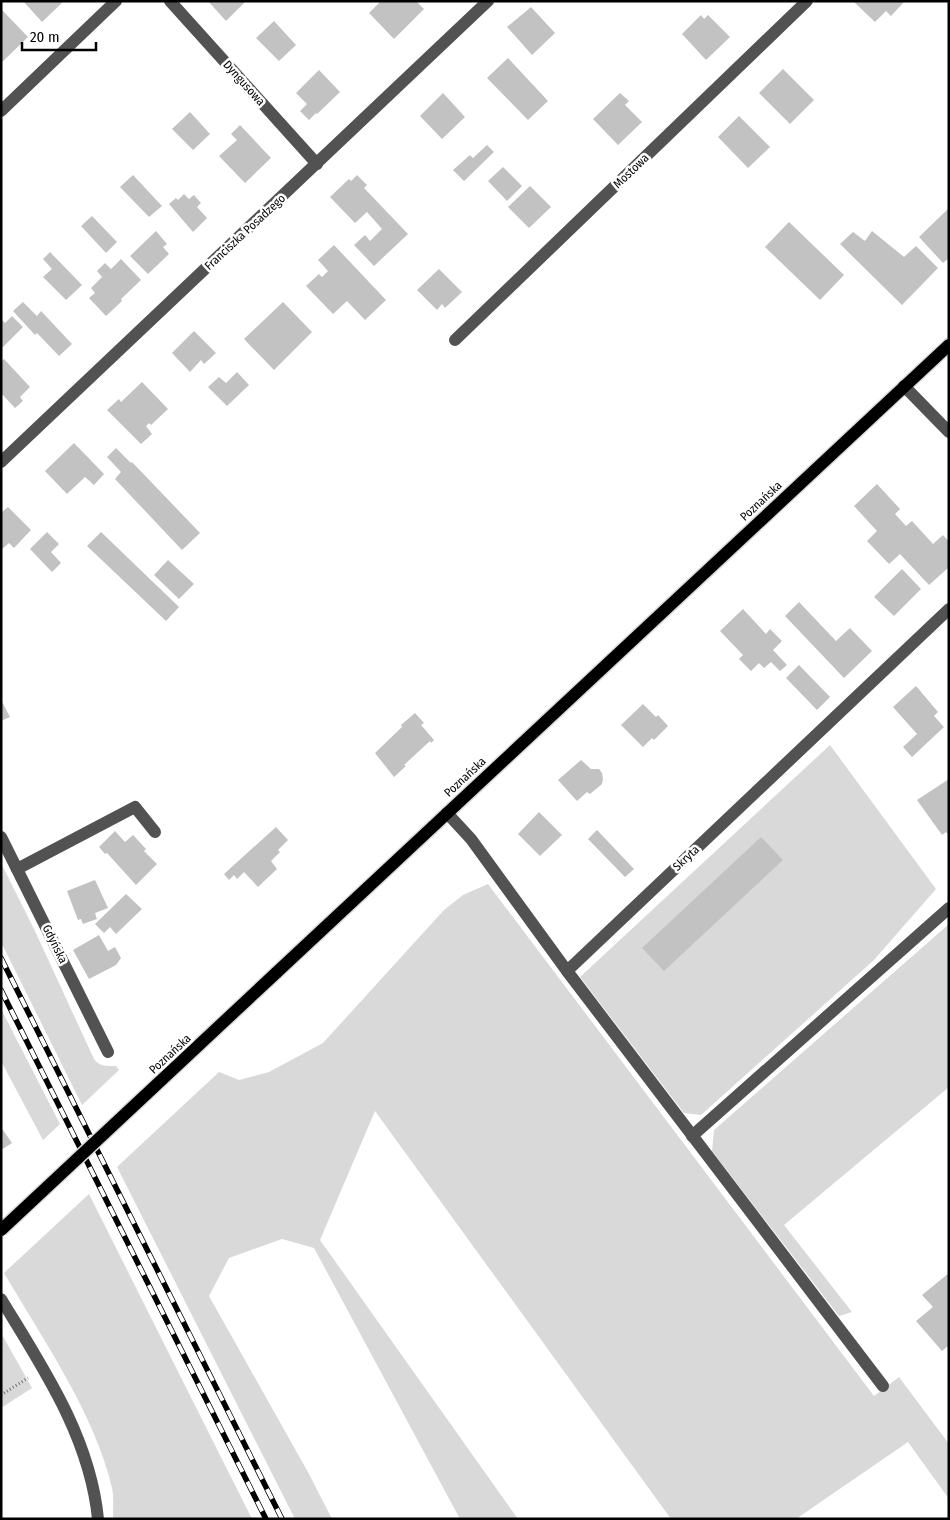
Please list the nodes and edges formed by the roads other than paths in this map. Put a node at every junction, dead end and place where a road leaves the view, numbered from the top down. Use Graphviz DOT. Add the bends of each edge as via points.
graph roads {
  1 [pos="116,1"];
  2 [pos="170,1"];
  3 [pos="488,1"];
  4 [pos="807,1"];
  5 [pos="1,111"];
  6 [pos="317,164"];
  7 [pos="455,340"];
  8 [pos="949,344"];
  9 [pos="904,386"];
  10 [pos="949,432"];
  11 [pos="1,462"];
  12 [pos="949,609"];
  13 [pos="447,813"];
  14 [pos="155,832"];
  15 [pos="1,837"];
  16 [pos="17,869"];
  17 [pos="949,908"];
  18 [pos="566,971"];
  19 [pos="108,1052"];
  20 [pos="692,1136"];
  21 [pos="1,1230"];
  22 [pos="1,1299"];
  23 [pos="883,1386"];
  24 [pos="98,1519"];
  1 -- 5 [label="street"];
  2 -- 6 [label="street, Dyngusowa"];
  3 -- 6 [label="street, Franciszka Posadzego"];
  4 -- 7 [label="street, Mostowa"];
  6 -- 11 [label="street, Franciszka Posadzego"];
  8 -- 9 [label="main road, Poznańska"];
  9 -- 10 [label="street"];
  9 -- 13 [label="main road, Poznańska"];
  12 -- 18 [label="street, Skryta"];
  13 -- 18 [label="street" via="471,839"];
  13 -- 21 [label="main road, Poznańska, bridge"];
  14 -- 16 [label="street" via="135,807"];
  15 -- 16 [label="street, Gdyńska"];
  16 -- 19 [label="street, Gdyńska"];
  17 -- 20 [label="street"];
  18 -- 20 [label="street"];
  20 -- 23 [label="street"];
  22 -- 24 [label="street" via="69,1417 84,1455"];
}
